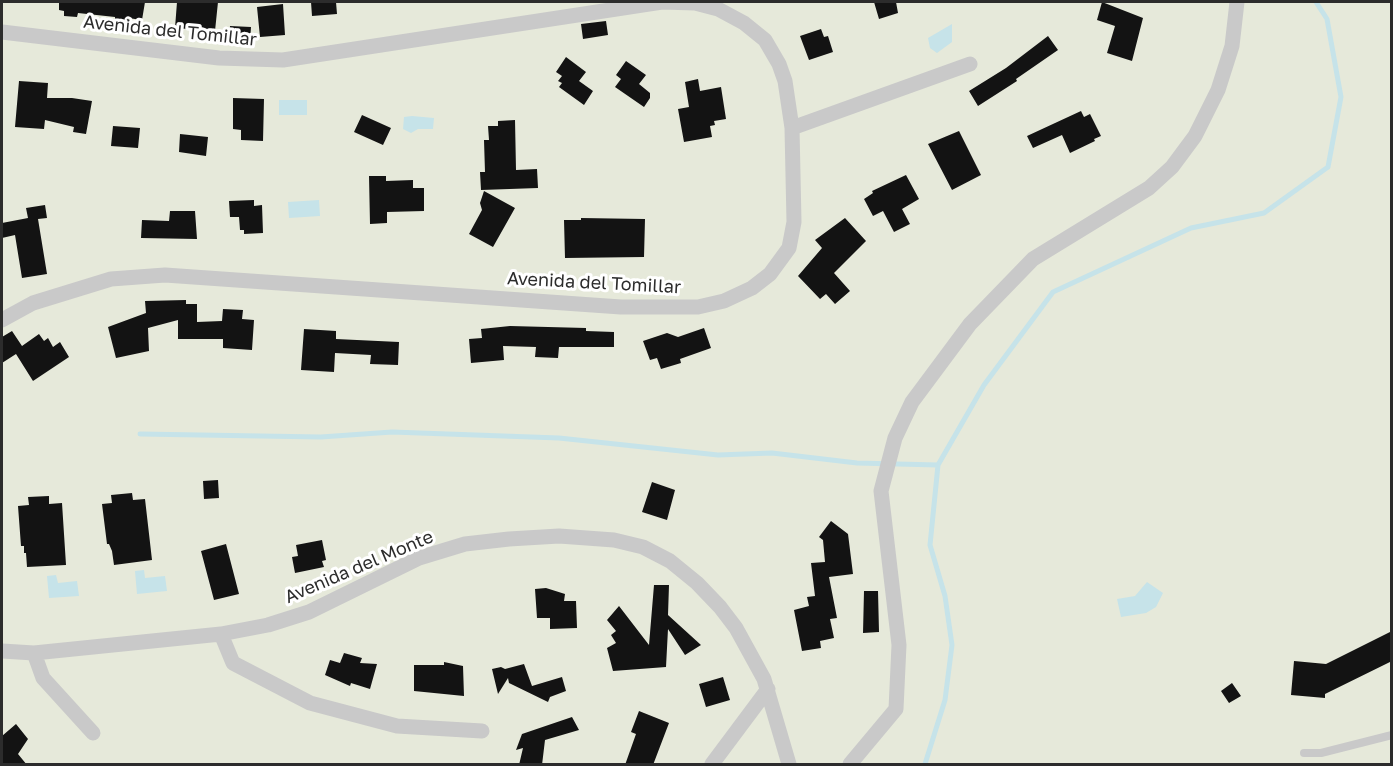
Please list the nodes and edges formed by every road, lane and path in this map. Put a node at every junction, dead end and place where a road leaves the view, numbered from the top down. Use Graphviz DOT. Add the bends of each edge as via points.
graph roads {
  1 [pos="1236,2"];
  2 [pos="2,32"];
  3 [pos="970,64"];
  4 [pos="792,128"];
  5 [pos="2,320"];
  6 [pos="221,634"];
  7 [pos="2,651"];
  8 [pos="34,653"];
  9 [pos="768,689"];
  10 [pos="482,731"];
  11 [pos="93,733"];
  12 [pos="1392,735"];
  13 [pos="1304,753"];
  14 [pos="712,765"];
  15 [pos="789,765"];
  16 [pos="850,765"];
  1 -- 16 [label="street" via="1232,46 1218,90 1195,136 1172,166 1149,188 1033,259 970,324 912,402 896,438 881,491 899,645 896,709"];
  2 -- 4 [label="street, Avenida del Tomillar" via="219,58 283,60 662,2 695,3 718,9 765,40 785,81"];
  3 -- 4 [label="street"];
  4 -- 5 [label="street, Avenida del Tomillar" via="794,222 789,248 770,274 724,301 670,309 621,307 165,275 111,279 33,303"];
  6 -- 8 [label="street, Avenida del Monte"];
  6 -- 9 [label="street, Avenida del Monte" via="309,612 419,558 465,544 560,536 614,540 643,547 670,561 697,583 736,628"];
  6 -- 10 [label="street" via="234,663 310,703 397,726"];
  7 -- 8 [label="street, Avenida del Monte"];
  8 -- 11 [label="street" via="43,678"];
  9 -- 14 [label="street"];
  9 -- 15 [label="street, Avenida del Monte"];
  12 -- 13 [label="lane" via="1321,753"];
}
